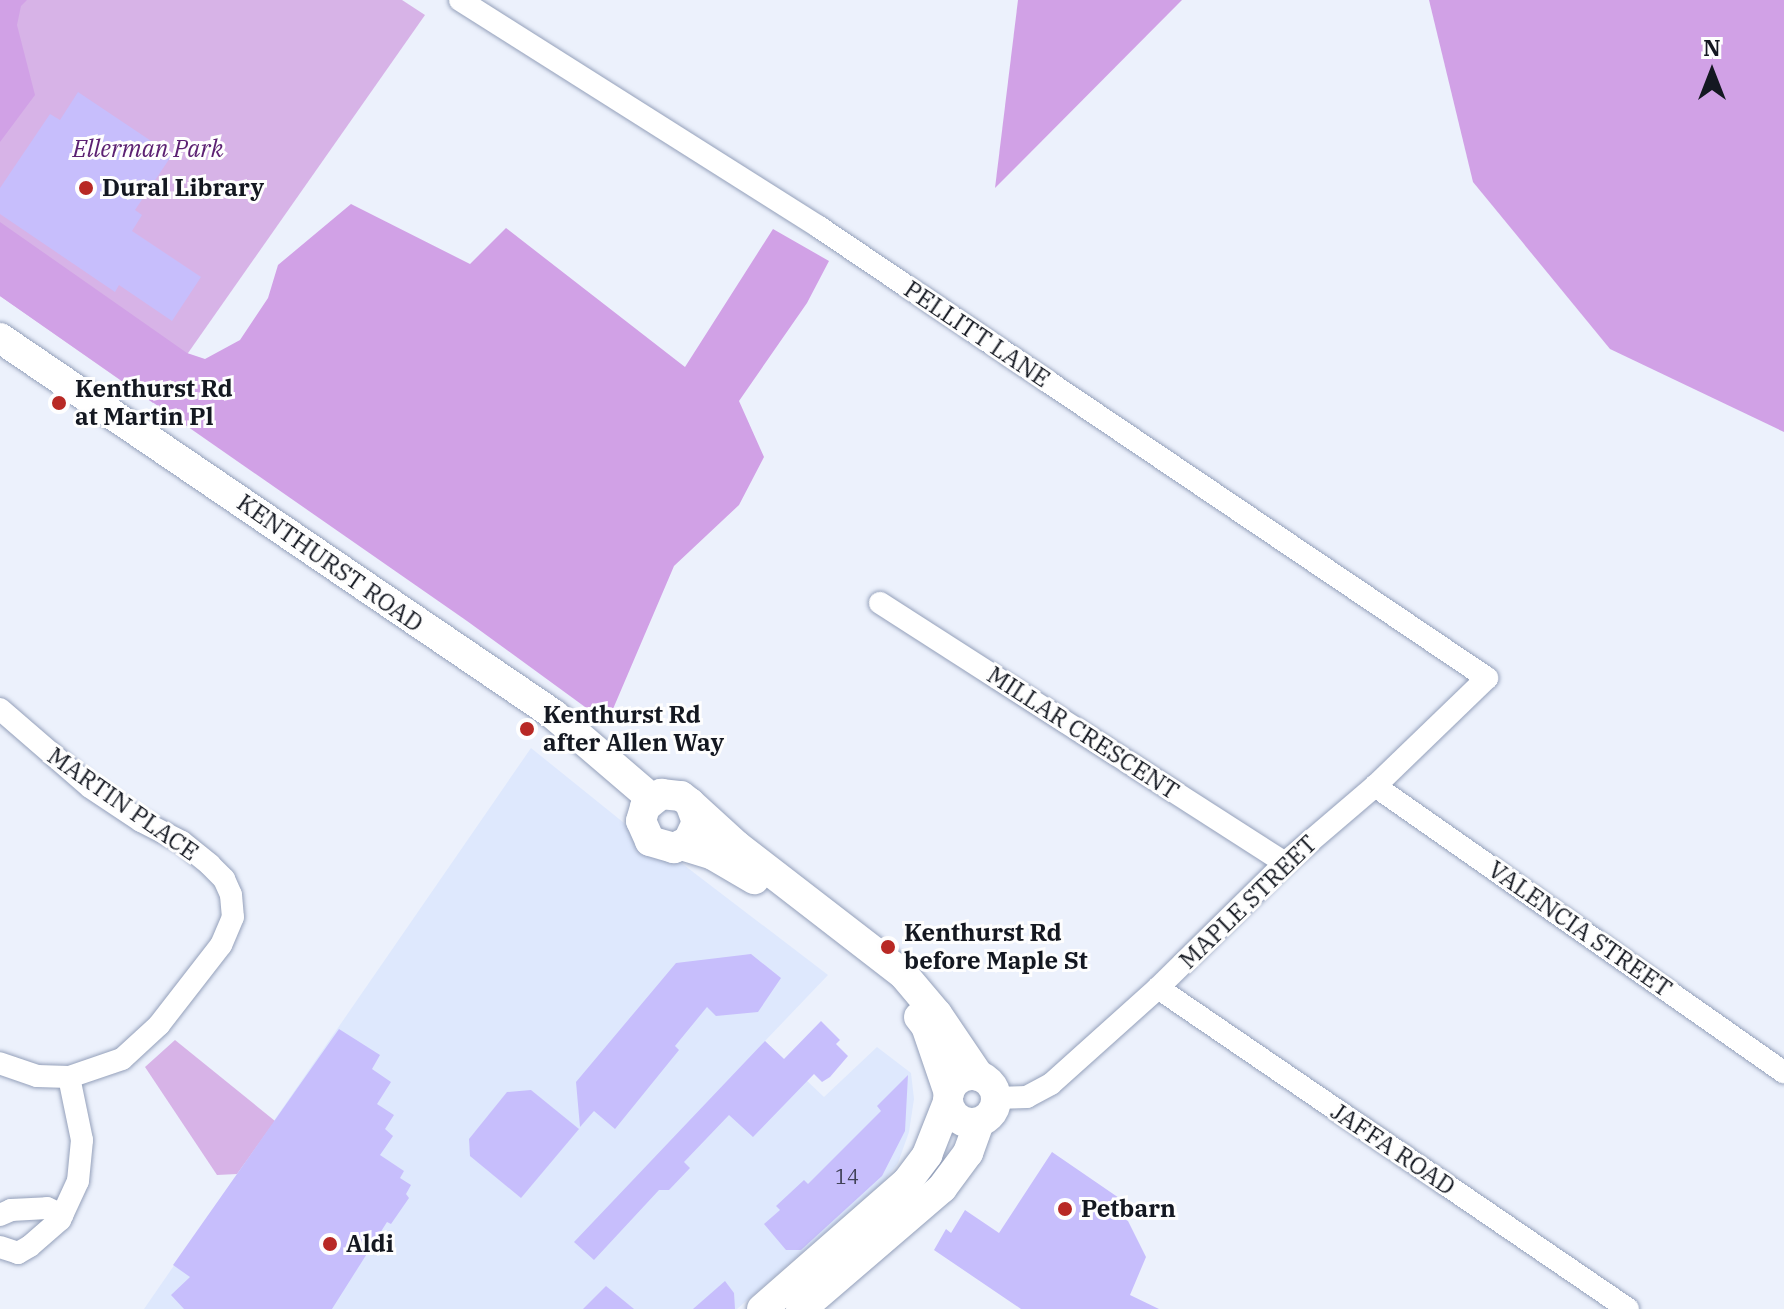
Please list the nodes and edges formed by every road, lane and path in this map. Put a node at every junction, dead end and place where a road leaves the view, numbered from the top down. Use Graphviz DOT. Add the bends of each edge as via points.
graph roads {
  1 [pos="460,0"];
  2 [pos="0,338"];
  3 [pos="880,603"];
  4 [pos="1487,678"];
  5 [pos="0,709"];
  6 [pos="1375,786"];
  7 [pos="652,799"];
  8 [pos="690,803"];
  9 [pos="681,845"];
  10 [pos="1285,863"];
  11 [pos="1158,988"];
  12 [pos="0,1063"];
  13 [pos="1784,1072"];
  14 [pos="69,1077"];
  15 [pos="988,1087"];
  16 [pos="948,1097"];
  17 [pos="979,1123"];
  18 [pos="0,1215"];
  19 [pos="62,1215"];
  20 [pos="0,1247"];
  21 [pos="785,1305"];
  22 [pos="1628,1309"];
  1 -- 4 [label="street, PELLITT LANE" via="819,227"];
  2 -- 7 [label="main road, KENTHURST ROAD" via="553,714"];
  3 -- 10 [label="street, MILLAR CRESCENT"];
  4 -- 6 [label="street, MAPLE STREET"];
  5 -- 14 [label="street, MARTIN PLACE" via="90,787 182,842 224,879 231,895 233,917 221,945 159,1025 122,1059"];
  6 -- 10 [label="street, MAPLE STREET"];
  6 -- 13 [label="street, VALENCIA STREET"];
  7 -- 8 [label="main road" via="671,794"];
  7 -- 9 [label="main road" via="642,814 645,835 657,846"];
  8 -- 9 [label="main road" via="697,822"];
  8 -- 15 [label="main road" via="904,975"];
  9 -- 16 [label="main road" via="742,869 899,993 926,1026"];
  10 -- 11 [label="street, MAPLE STREET"];
  11 -- 15 [label="street, MAPLE STREET" via="1051,1084 1027,1097"];
  11 -- 22 [label="street, JAFFA ROAD"];
  12 -- 14 [label="street" via="37,1076"];
  14 -- 19 [label="street" via="82,1140 82,1169"];
  15 -- 16 [label="main road" via="957,1080"];
  15 -- 17 [label="main road" via="992,1113"];
  16 -- 17 [label="main road" via="958,1120"];
  16 -- 21 [label="main road" via="927,1155 907,1182"];
  17 -- 21 [label="main road" via="968,1153 942,1188"];
  18 -- 19 [label="street" via="47,1208"];
  19 -- 20 [label="street" via="18,1253"];
}
